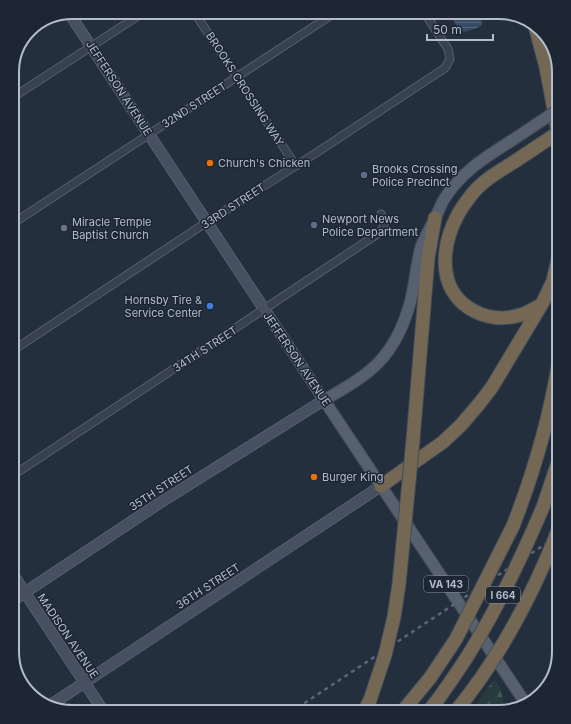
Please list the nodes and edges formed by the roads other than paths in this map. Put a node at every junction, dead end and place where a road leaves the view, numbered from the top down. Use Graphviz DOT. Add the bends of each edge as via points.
graph roads {
  1 [pos="74,19"];
  2 [pos="133,19"];
  3 [pos="199,19"];
  4 [pos="325,19"];
  5 [pos="429,19"];
  6 [pos="538,36"];
  7 [pos="92,46"];
  8 [pos="237,77"];
  9 [pos="19,93"];
  10 [pos="552,99"];
  11 [pos="552,114"];
  12 [pos="150,134"];
  13 [pos="552,137"];
  14 [pos="296,166"];
  15 [pos="381,214"];
  16 [pos="435,218"];
  17 [pos="19,219"];
  18 [pos="207,222"];
  19 [pos="552,283"];
  20 [pos="542,304"];
  21 [pos="265,310"];
  22 [pos="19,346"];
  23 [pos="552,394"];
  24 [pos="324,400"];
  25 [pos="19,471"];
  26 [pos="552,480"];
  27 [pos="381,486"];
  28 [pos="552,547"];
  29 [pos="19,583"];
  30 [pos="25,592"];
  31 [pos="19,596"];
  32 [pos="84,682"];
  33 [pos="523,699"];
  34 [pos="55,702"];
  35 [pos="99,705"];
  36 [pos="368,705"];
  37 [pos="408,705"];
  38 [pos="434,705"];
  39 [pos="460,705"];
  1 -- 7 [label="street, JEFFERSON AVENUE / VA 143"];
  2 -- 7 [label="street"];
  3 -- 8 [label="street, BROOKS CROSSING WAY"];
  4 -- 8 [label="street, 32ND STREET"];
  5 -- 14 [label="street, 33RD STREET" via="448,49 450,59 445,68"];
  6 -- 10 [label="highway"];
  7 -- 9 [label="street"];
  7 -- 12 [label="street, JEFFERSON AVENUE / VA 143"];
  8 -- 12 [label="street, 32ND STREET"];
  8 -- 14 [label="street, BROOKS CROSSING WAY"];
  11 -- 16 [label="main road, bridge" via="471,167 444,200"];
  12 -- 17 [label="street, 32ND STREET"];
  12 -- 18 [label="street, JEFFERSON AVENUE / VA 143"];
  13 -- 20 [label="highway, bridge" via="472,193 460,210 450,234 445,260 452,290 464,305 475,312 487,317 504,318 521,315"];
  14 -- 18 [label="street, 33RD STREET"];
  15 -- 21 [label="street, 34TH STREET" via="385,222 383,230"];
  16 -- 24 [label="main road" via="421,246 410,303 392,347 368,372"];
  16 -- 36 [label="highway, bridge" via="428,258 399,584 385,656"];
  18 -- 21 [label="street, JEFFERSON AVENUE / VA 143"];
  18 -- 22 [label="street, 33RD STREET"];
  19 -- 20 [label="highway"];
  20 -- 27 [label="highway" via="492,387 461,425 443,442"];
  21 -- 24 [label="street, JEFFERSON AVENUE / VA 143"];
  21 -- 25 [label="street, 34TH STREET"];
  23 -- 37 [label="highway, I 664, bridge" via="530,480 513,526 459,633 430,678"];
  24 -- 27 [label="main road, JEFFERSON AVENUE / VA 143"];
  24 -- 30 [label="street, 35TH STREET" via="158,504"];
  26 -- 38 [label="highway, I 664, bridge" via="543,507 511,579 487,624"];
  27 -- 32 [label="street, 36TH STREET"];
  27 -- 33 [label="main road, JEFFERSON AVENUE / VA 143"];
  28 -- 39 [label="highway, bridge" via="516,622"];
  29 -- 30 [label="street, MADISON AVENUE"];
  30 -- 31 [label="street, 35TH STREET"];
  30 -- 32 [label="street, MADISON AVENUE"];
  32 -- 34 [label="street, 36TH STREET"];
  32 -- 35 [label="street, MADISON AVENUE"];
}
